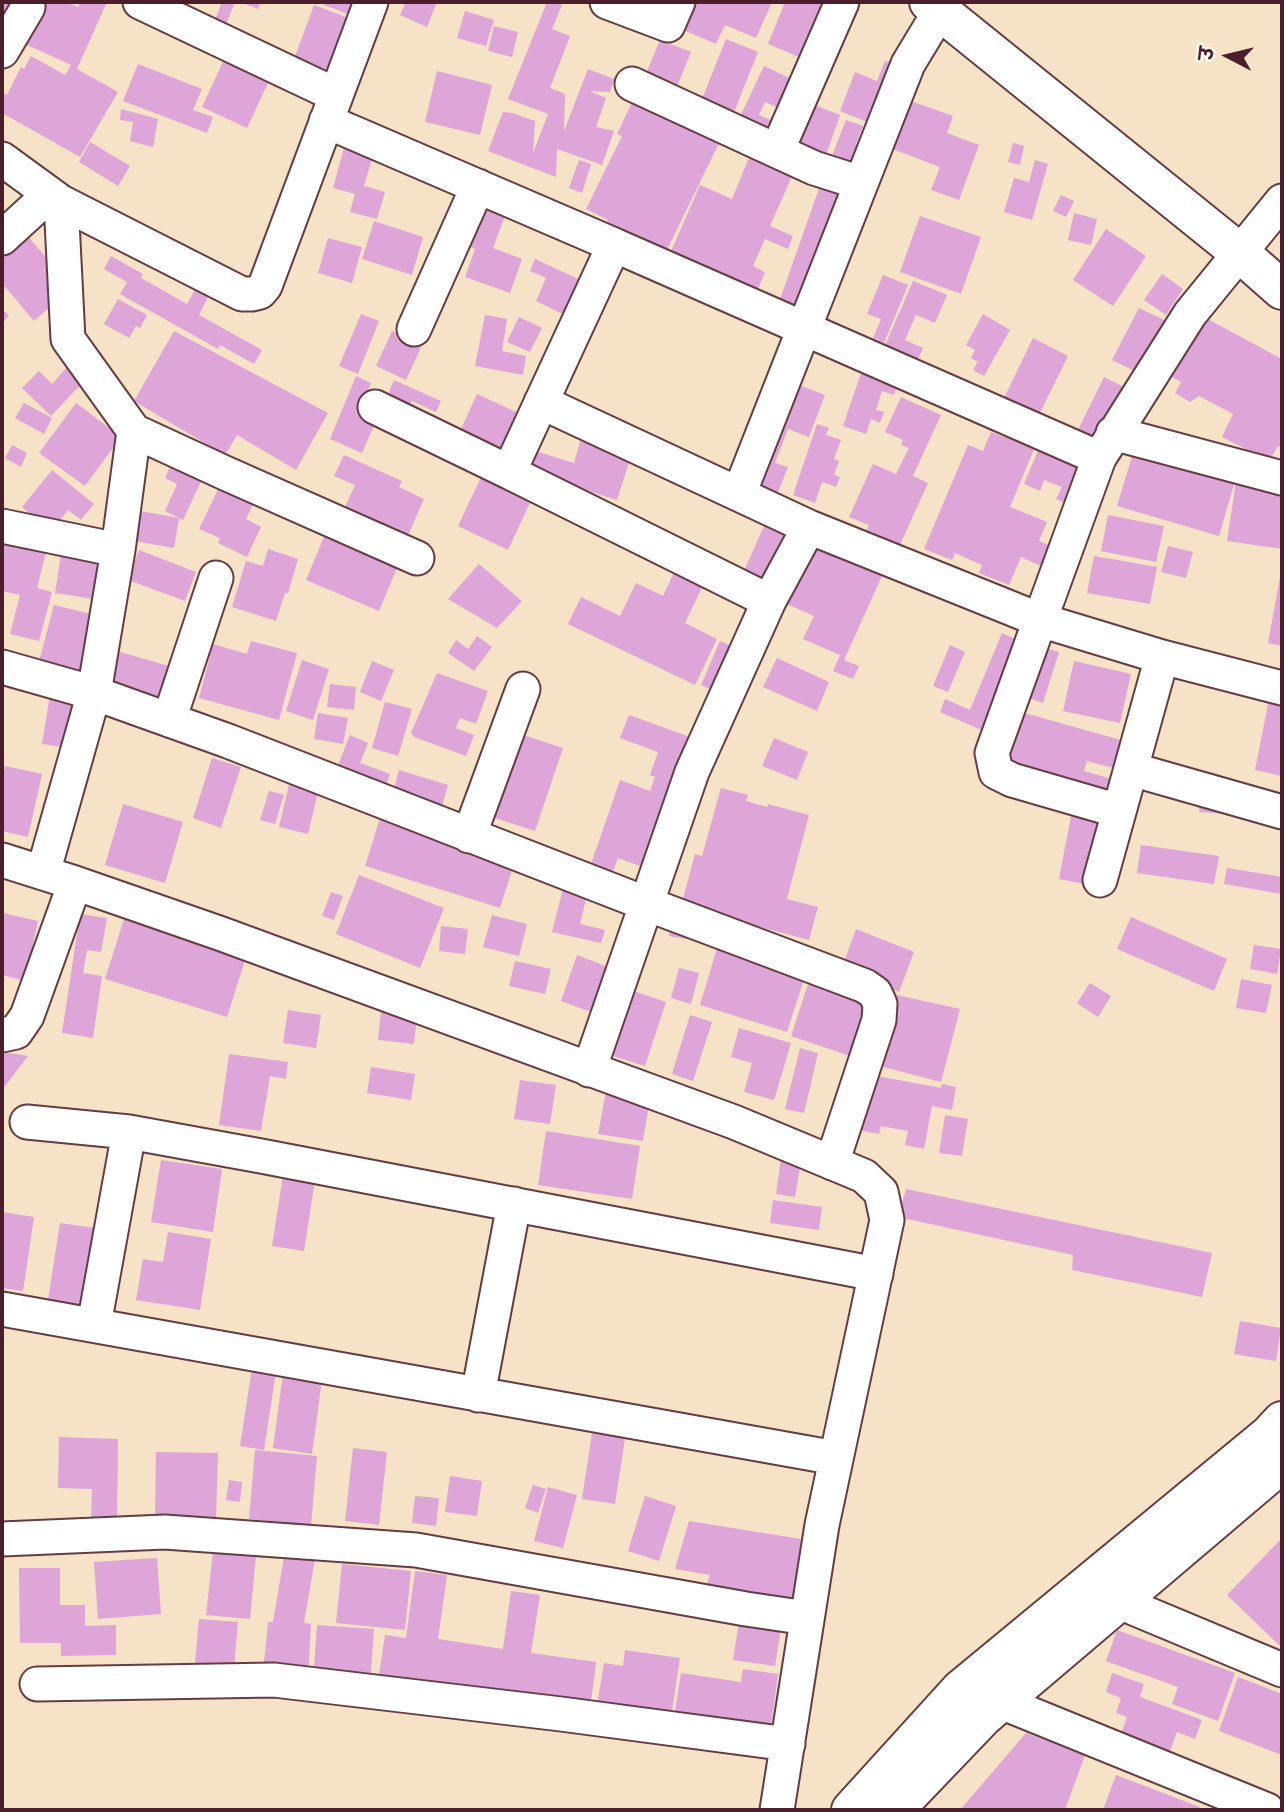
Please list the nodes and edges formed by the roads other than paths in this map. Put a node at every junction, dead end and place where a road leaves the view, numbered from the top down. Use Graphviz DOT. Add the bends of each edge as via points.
graph roads {
  1 [pos="140,2"];
  2 [pos="371,2"];
  3 [pos="607,2"];
  4 [pos="678,2"];
  5 [pos="842,2"];
  6 [pos="28,7"];
  7 [pos="934,7"];
  8 [pos="2,51"];
  9 [pos="632,84"];
  10 [pos="331,108"];
  11 [pos="777,151"];
  12 [pos="2,159"];
  13 [pos="861,183"];
  14 [pos="478,186"];
  15 [pos="55,198"];
  16 [pos="1282,201"];
  17 [pos="2,238"];
  18 [pos="614,245"];
  19 [pos="1240,253"];
  20 [pos="1282,290"];
  21 [pos="414,328"];
  22 [pos="804,328"];
  23 [pos="541,402"];
  24 [pos="375,407"];
  25 [pos="134,430"];
  26 [pos="1106,445"];
  27 [pos="509,472"];
  28 [pos="1282,478"];
  29 [pos="739,494"];
  30 [pos="2,526"];
  31 [pos="809,527"];
  32 [pos="118,550"];
  33 [pos="417,558"];
  34 [pos="216,578"];
  35 [pos="769,601"];
  36 [pos="1040,620"];
  37 [pos="1162,657"];
  38 [pos="2,667"];
  39 [pos="1282,688"];
  40 [pos="523,689"];
  41 [pos="94,693"];
  42 [pos="169,720"];
  43 [pos="1131,769"];
  44 [pos="1119,811"];
  45 [pos="1282,812"];
  46 [pos="469,836"];
  47 [pos="2,860"];
  48 [pos="43,873"];
  49 [pos="1100,880"];
  50 [pos="75,883"];
  51 [pos="647,904"];
  52 [pos="2,1035"];
  53 [pos="589,1070"];
  54 [pos="27,1122"];
  55 [pos="130,1132"];
  56 [pos="832,1163"];
  57 [pos="514,1204"];
  58 [pos="876,1274"];
  59 [pos="2,1309"];
  60 [pos="94,1325"];
  61 [pos="478,1395"];
  62 [pos="1282,1421"];
  63 [pos="836,1458"];
  64 [pos="1282,1463"];
  65 [pos="2,1539"];
  66 [pos="1119,1602"];
  67 [pos="807,1618"];
  68 [pos="1282,1670"];
  69 [pos="37,1684"];
  70 [pos="1001,1702"];
  71 [pos="788,1744"];
  72 [pos="777,1810"];
  73 [pos="851,1810"];
  74 [pos="894,1810"];
  75 [pos="1267,1810"];
  1 -- 10 [label="street"];
  2 -- 10 [label="street"];
  3 -- 4 [label="street" via="668,25"];
  5 -- 11 [label="street"];
  6 -- 8 [label="street"];
  7 -- 13 [label="street"];
  7 -- 19 [label="main road"];
  9 -- 11 [label="street"];
  10 -- 14 [label="street"];
  10 -- 15 [label="street" via="260,292 242,294"];
  11 -- 13 [label="street"];
  12 -- 15 [label="street"];
  13 -- 22 [label="street"];
  14 -- 18 [label="street"];
  14 -- 21 [label="street"];
  15 -- 17 [label="street"];
  15 -- 25 [label="street" via="68,339"];
  16 -- 19 [label="street"];
  18 -- 22 [label="street"];
  18 -- 23 [label="street"];
  19 -- 20 [label="main road"];
  19 -- 26 [label="street" via="1190,314"];
  22 -- 26 [label="street"];
  22 -- 29 [label="street"];
  23 -- 27 [label="street"];
  23 -- 29 [label="street"];
  24 -- 27 [label="street"];
  25 -- 32 [label="street"];
  25 -- 33 [label="street"];
  26 -- 28 [label="street"];
  26 -- 36 [label="street"];
  27 -- 35 [label="street"];
  29 -- 31 [label="street"];
  30 -- 32 [label="street"];
  31 -- 35 [label="street"];
  31 -- 36 [label="street"];
  32 -- 41 [label="street"];
  34 -- 42 [label="street"];
  35 -- 51 [label="street" via="692,772"];
  36 -- 37 [label="street"];
  36 -- 44 [label="street" via="992,753 996,772"];
  37 -- 39 [label="street"];
  37 -- 43 [label="street"];
  38 -- 41 [label="street"];
  40 -- 46 [label="street"];
  41 -- 42 [label="street"];
  41 -- 48 [label="street"];
  42 -- 46 [label="street"];
  43 -- 44 [label="street"];
  43 -- 45 [label="street"];
  44 -- 49 [label="street"];
  46 -- 51 [label="street"];
  47 -- 48 [label="street"];
  48 -- 50 [label="street"];
  50 -- 52 [label="street" via="27,1016 16,1032"];
  50 -- 53 [label="street"];
  51 -- 53 [label="street"];
  51 -- 56 [label="street" via="865,985 875,993 879,1020"];
  53 -- 56 [label="street"];
  54 -- 55 [label="street"];
  55 -- 57 [label="street"];
  55 -- 60 [label="street"];
  56 -- 58 [label="street" via="864,1176 881,1192 887,1220"];
  57 -- 58 [label="street"];
  57 -- 61 [label="street"];
  58 -- 63 [label="street"];
  59 -- 60 [label="street"];
  60 -- 61 [label="street"];
  61 -- 63 [label="street"];
  62 -- 73 [label="main road" via="960,1690"];
  63 -- 67 [label="street"];
  64 -- 66 [label="main road"];
  65 -- 67 [label="street" via="165,1532 416,1550"];
  66 -- 68 [label="street"];
  66 -- 70 [label="main road"];
  67 -- 71 [label="street"];
  69 -- 71 [label="street" via="274,1680"];
  70 -- 74 [label="main road"];
  70 -- 75 [label="street"];
  71 -- 72 [label="street"];
}
